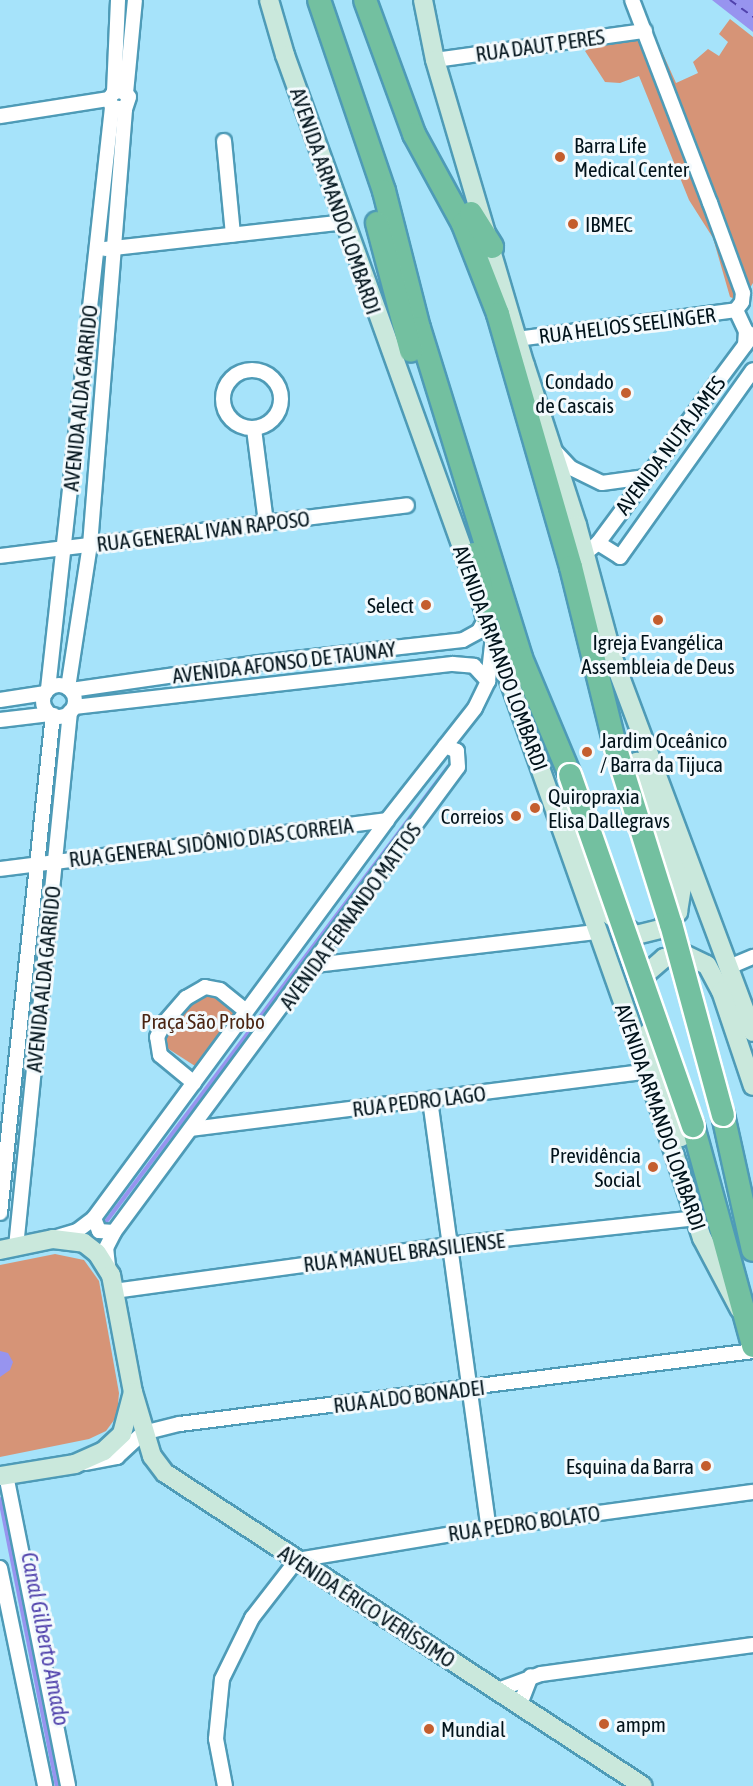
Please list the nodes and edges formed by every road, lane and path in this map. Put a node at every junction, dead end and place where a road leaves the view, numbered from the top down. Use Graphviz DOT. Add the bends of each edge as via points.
graph roads {
  1 [pos="118,0"];
  2 [pos="135,0"];
  3 [pos="269,0"];
  4 [pos="319,0"];
  5 [pos="365,0"];
  6 [pos="423,0"];
  7 [pos="632,0"];
  8 [pos="645,31"];
  9 [pos="435,60"];
  10 [pos="398,94"];
  11 [pos="117,100"];
  12 [pos="0,117"];
  13 [pos="358,119"];
  14 [pos="224,141"];
  15 [pos="345,222"];
  16 [pos="233,235"];
  17 [pos="492,247"];
  18 [pos="114,249"];
  19 [pos="95,250"];
  20 [pos="748,294"];
  21 [pos="736,310"];
  22 [pos="517,339"];
  23 [pos="749,339"];
  24 [pos="753,370"];
  25 [pos="522,398"];
  26 [pos="254,429"];
  27 [pos="552,448"];
  28 [pos="645,477"];
  29 [pos="407,505"];
  30 [pos="266,523"];
  31 [pos="90,545"];
  32 [pos="65,548"];
  33 [pos="591,548"];
  34 [pos="0,556"];
  35 [pos="490,625"];
  36 [pos="613,658"];
  37 [pos="488,681"];
  38 [pos="70,689"];
  39 [pos="47,691"];
  40 [pos="0,700"];
  41 [pos="517,702"];
  42 [pos="72,710"];
  43 [pos="51,715"];
  44 [pos="0,720"];
  45 [pos="445,746"];
  46 [pos="387,820"];
  47 [pos="55,861"];
  48 [pos="39,863"];
  49 [pos="0,869"];
  50 [pos="598,932"];
  51 [pos="753,957"];
  52 [pos="315,965"];
  53 [pos="729,967"];
  54 [pos="246,1011"];
  55 [pos="753,1032"];
  56 [pos="647,1071"];
  57 [pos="194,1083"];
  58 [pos="753,1086"];
  59 [pos="430,1100"];
  60 [pos="191,1129"];
  61 [pos="0,1213"];
  62 [pos="94,1218"];
  63 [pos="695,1218"];
  64 [pos="114,1232"];
  65 [pos="53,1239"];
  66 [pos="448,1245"];
  67 [pos="8,1248"];
  68 [pos="753,1250"];
  69 [pos="712,1261"];
  70 [pos="108,1266"];
  71 [pos="114,1291"];
  72 [pos="742,1312"];
  73 [pos="753,1346"];
  74 [pos="753,1351"];
  75 [pos="468,1389"];
  76 [pos="133,1392"];
  77 [pos="143,1433"];
  78 [pos="75,1464"];
  79 [pos="3,1476"];
  80 [pos="753,1492"];
  81 [pos="489,1528"];
  82 [pos="297,1560"];
  83 [pos="0,1568"];
  84 [pos="753,1645"];
  85 [pos="531,1676"];
  86 [pos="495,1691"];
  87 [pos="519,1707"];
  88 [pos="640,1785"];
  89 [pos="45,1786"];
  90 [pos="68,1786"];
  91 [pos="225,1786"];
  1 -- 11 [label="street, AVENIDA ALDA GARRIDO"];
  2 -- 11 [label="street, AVENIDA ALDA GARRIDO"];
  3 -- 15 [label="main road, AVENIDA ARMANDO LOMBARDI"];
  4 -- 13 [label="highway, AVENIDA ARMANDO LOMBARDI"];
  5 -- 10 [label="highway"];
  6 -- 9 [label="main road"];
  7 -- 8 [label="street"];
  8 -- 9 [label="street, RUA DAUT PERES"];
  8 -- 20 [label="street"];
  9 -- 17 [label="main road"];
  10 -- 17 [label="highway"];
  10 -- 25 [label="highway" via="414,134 479,259"];
  11 -- 12 [label="street"];
  11 -- 18 [label="street, AVENIDA ALDA GARRIDO"];
  11 -- 19 [label="street, AVENIDA ALDA GARRIDO"];
  13 -- 35 [label="highway" via="393,295 474,553"];
  13 -- 72 [label="highway, AVENIDA ARMANDO LOMBARDI, bridge" via="384,191 419,327 521,658 570,775 693,1126"];
  14 -- 16 [label="street"];
  15 -- 16 [label="street"];
  15 -- 35 [label="main road, AVENIDA ARMANDO LOMBARDI"];
  16 -- 18 [label="street"];
  17 -- 22 [label="main road"];
  18 -- 19 [label="street"];
  18 -- 31 [label="street, AVENIDA ALDA GARRIDO"];
  19 -- 32 [label="street, AVENIDA ALDA GARRIDO"];
  20 -- 21 [label="street, RUA HELIOS SEELINGER"];
  21 -- 22 [label="street, RUA HELIOS SEELINGER"];
  21 -- 23 [label="street, RUA HELIOS SEELINGER"];
  22 -- 27 [label="main road"];
  23 -- 28 [label="street, AVENIDA NUTA JAMES"];
  24 -- 33 [label="street" via="620,557"];
  25 -- 27 [label="highway"];
  25 -- 68 [label="highway, bridge" via="571,567 615,749 671,924 723,1114"];
  26 -- 26 [label="street" via="264,426 279,411 280,390 266,374 245,371 228,383 223,403 233,422"];
  26 -- 30 [label="street"];
  27 -- 28 [label="street" via="571,468 602,483"];
  27 -- 33 [label="main road"];
  28 -- 33 [label="street, AVENIDA NUTA JAMES"];
  29 -- 30 [label="street, RUA GENERAL IVAN RAPOSO"];
  30 -- 31 [label="street, RUA GENERAL IVAN RAPOSO"];
  31 -- 32 [label="street, RUA GENERAL IVAN RAPOSO"];
  31 -- 38 [label="street, AVENIDA ALDA GARRIDO"];
  32 -- 34 [label="street, RUA GENERAL IVAN RAPOSO"];
  32 -- 39 [label="street, AVENIDA ALDA GARRIDO"];
  33 -- 36 [label="main road"];
  35 -- 37 [label="street, AVENIDA FERNANDO MATTOS"];
  35 -- 38 [label="street, AVENIDA AFONSO DE TAUNAY" via="463,640"];
  35 -- 41 [label="main road, AVENIDA ARMANDO LOMBARDI"];
  36 -- 41 [label="main road" via="619,699 637,763 682,888 678,912 660,929 636,935 610,915 562,793"];
  36 -- 53 [label="main road"];
  37 -- 42 [label="street, AVENIDA AFONSO DE TAUNAY" via="474,666 453,664"];
  37 -- 45 [label="street, AVENIDA FERNANDO MATTOS" via="475,708"];
  38 -- 39 [label="street" via="58,685"];
  38 -- 42 [label="street"];
  39 -- 40 [label="street"];
  39 -- 43 [label="street" via="44,704"];
  41 -- 50 [label="main road, AVENIDA ARMANDO LOMBARDI"];
  42 -- 43 [label="street"];
  42 -- 47 [label="street, AVENIDA ALDA GARRIDO"];
  43 -- 44 [label="street"];
  43 -- 48 [label="street, AVENIDA ALDA GARRIDO"];
  45 -- 46 [label="street, AVENIDA FERNANDO MATTOS"];
  45 -- 52 [label="street, AVENIDA FERNANDO MATTOS" via="457,751 458,767"];
  46 -- 47 [label="street, RUA GENERAL SIDÔNIO DIAS CORREIA"];
  46 -- 54 [label="street, AVENIDA FERNANDO MATTOS"];
  47 -- 48 [label="street, RUA GENERAL SIDÔNIO DIAS CORREIA"];
  47 -- 67 [label="street, AVENIDA ALDA GARRIDO"];
  48 -- 49 [label="street, RUA GENERAL SIDÔNIO DIAS CORREIA"];
  48 -- 61 [label="street, AVENIDA ALDA GARRIDO"];
  50 -- 52 [label="street"];
  50 -- 56 [label="main road, AVENIDA ARMANDO LOMBARDI"];
  51 -- 53 [label="street"];
  52 -- 60 [label="street, AVENIDA FERNANDO MATTOS"];
  53 -- 55 [label="main road"];
  54 -- 57 [label="street, AVENIDA FERNANDO MATTOS"];
  54 -- 57 [label="street" via="220,990 205,987 186,998 165,1022 157,1037 160,1055"];
  56 -- 59 [label="street, RUA PEDRO LAGO"];
  56 -- 63 [label="main road, AVENIDA ARMANDO LOMBARDI"];
  57 -- 62 [label="street, AVENIDA FERNANDO MATTOS"];
  58 -- 69 [label="main road" via="721,991 707,965 684,954 655,963 643,983 641,1006 678,1126"];
  59 -- 60 [label="street, RUA PEDRO LAGO"];
  59 -- 66 [label="street"];
  60 -- 64 [label="street, AVENIDA FERNANDO MATTOS"];
  62 -- 64 [label="street" via="99,1231"];
  62 -- 65 [label="street, AVENIDA FERNANDO MATTOS" via="77,1231"];
  63 -- 66 [label="street, RUA MANUEL BRASILIENSE"];
  63 -- 69 [label="main road, AVENIDA ARMANDO LOMBARDI"];
  64 -- 70 [label="street, AVENIDA FERNANDO MATTOS" via="106,1248"];
  65 -- 67 [label="main road"];
  65 -- 70 [label="main road" via="84,1243"];
  66 -- 71 [label="street, RUA MANUEL BRASILIENSE"];
  66 -- 75 [label="street"];
  69 -- 72 [label="main road, AVENIDA ARMANDO LOMBARDI"];
  70 -- 71 [label="main road, AVENIDA ÉRICO VERÍSSIMO"];
  71 -- 76 [label="main road, AVENIDA ÉRICO VERÍSSIMO"];
  72 -- 73 [label="highway, AVENIDA ARMANDO LOMBARDI"];
  74 -- 75 [label="street, RUA ALDO BONADEI"];
  75 -- 77 [label="street, RUA ALDO BONADEI" via="180,1424"];
  75 -- 81 [label="street"];
  76 -- 77 [label="main road, AVENIDA ÉRICO VERÍSSIMO"];
  76 -- 78 [label="main road" via="122,1434 104,1451"];
  77 -- 78 [label="street, RUA ALDO BONADEI" via="117,1457"];
  77 -- 82 [label="main road, AVENIDA ÉRICO VERÍSSIMO" via="152,1456 165,1473"];
  78 -- 79 [label="main road"];
  79 -- 90 [label="street"];
  80 -- 81 [label="street, RUA PEDRO BOLATO"];
  81 -- 82 [label="street, RUA PEDRO BOLATO"];
  82 -- 86 [label="main road, AVENIDA ÉRICO VERÍSSIMO"];
  82 -- 91 [label="street" via="252,1618 222,1679 216,1739"];
  83 -- 89 [label="street"];
  84 -- 85 [label="street"];
  85 -- 86 [label="street"];
  85 -- 87 [label="street"];
  86 -- 87 [label="main road, AVENIDA ÉRICO VERÍSSIMO"];
  87 -- 88 [label="main road, AVENIDA ÉRICO VERÍSSIMO"];
}
